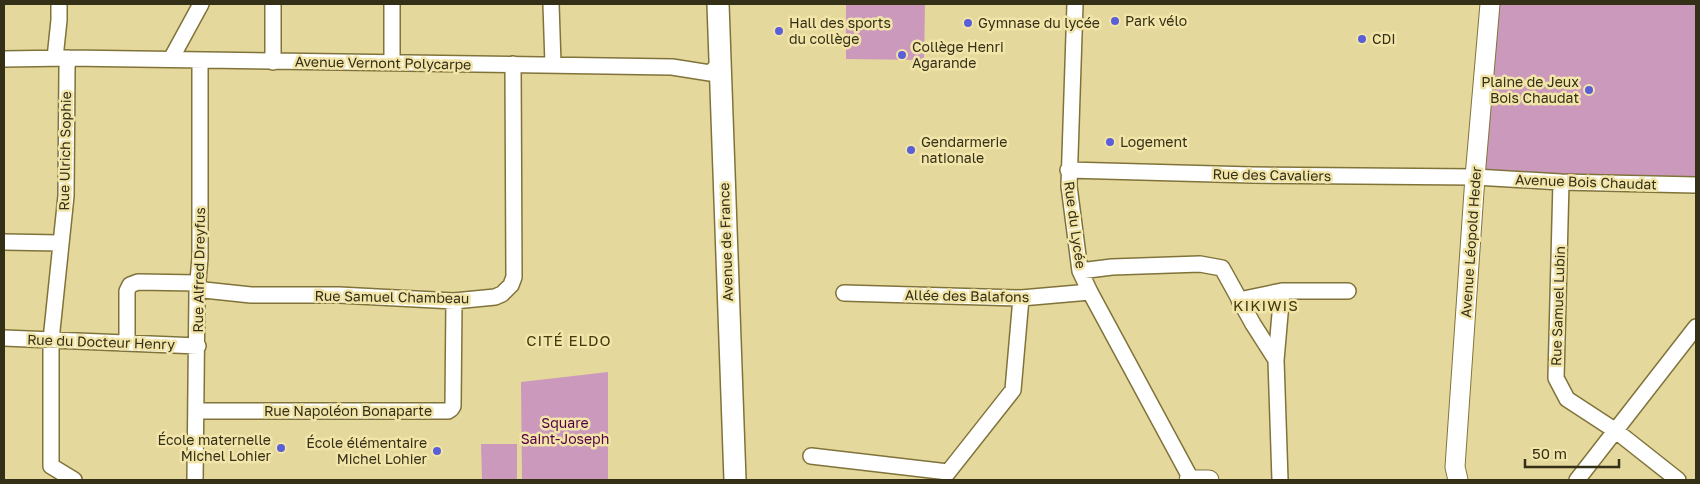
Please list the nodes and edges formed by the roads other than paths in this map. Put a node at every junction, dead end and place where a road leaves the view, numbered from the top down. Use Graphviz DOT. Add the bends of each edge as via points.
graph roads {
  1 [pos="59,4"];
  2 [pos="201,4"];
  3 [pos="273,4"];
  4 [pos="392,4"];
  5 [pos="551,4"];
  6 [pos="718,4"];
  7 [pos="1074,4"];
  8 [pos="1490,4"];
  9 [pos="62,58"];
  10 [pos="4,59"];
  11 [pos="171,59"];
  12 [pos="200,60"];
  13 [pos="272,62"];
  14 [pos="392,63"];
  15 [pos="513,64"];
  16 [pos="553,64"];
  17 [pos="717,73"];
  18 [pos="1068,170"];
  19 [pos="1475,177"];
  20 [pos="1561,182"];
  21 [pos="1696,185"];
  22 [pos="4,242"];
  23 [pos="60,243"];
  24 [pos="1080,271"];
  25 [pos="198,287"];
  26 [pos="1282,291"];
  27 [pos="1348,291"];
  28 [pos="1090,292"];
  29 [pos="844,293"];
  30 [pos="1021,298"];
  31 [pos="1239,300"];
  32 [pos="454,301"];
  33 [pos="1696,326"];
  34 [pos="4,338"];
  35 [pos="51,340"];
  36 [pos="127,343"];
  37 [pos="198,346"];
  38 [pos="1276,360"];
  39 [pos="197,411"];
  40 [pos="1616,431"];
  41 [pos="811,456"];
  42 [pos="945,476"];
  43 [pos="74,480"];
  44 [pos="195,480"];
  45 [pos="735,480"];
  46 [pos="1196,480"];
  47 [pos="1280,480"];
  48 [pos="1458,480"];
  49 [pos="1578,480"];
  50 [pos="1678,480"];
  1 -- 9 [label="street, Rue Ulrich Sophie"];
  2 -- 11 [label="street"];
  3 -- 13 [label="street"];
  4 -- 14 [label="street"];
  5 -- 16 [label="street"];
  6 -- 17 [label="main road, Avenue de France"];
  7 -- 18 [label="street, Rue du Lycée"];
  8 -- 19 [label="street, Avenue Léopold Heder"];
  9 -- 10 [label="street, Avenue Vernont Polycarpe"];
  9 -- 11 [label="street, Avenue Vernont Polycarpe"];
  9 -- 23 [label="street, Rue Ulrich Sophie" via="66,68 66,196"];
  11 -- 12 [label="street, Avenue Vernont Polycarpe"];
  12 -- 13 [label="street, Avenue Vernont Polycarpe"];
  12 -- 25 [label="street, Rue Alfred Dreyfus"];
  13 -- 14 [label="street, Avenue Vernont Polycarpe"];
  14 -- 15 [label="street, Avenue Vernont Polycarpe"];
  15 -- 16 [label="street, Avenue Vernont Polycarpe"];
  15 -- 32 [label="street, Rue Samuel Chambeau" via="514,277 511,285 495,297"];
  16 -- 17 [label="street, Avenue Vernont Polycarpe" via="672,67"];
  17 -- 45 [label="main road, Avenue de France"];
  18 -- 19 [label="street, Rue des Cavaliers"];
  18 -- 24 [label="street, Rue du Lycée"];
  19 -- 20 [label="street, Avenue Bois Chaudat"];
  19 -- 48 [label="street, Avenue Léopold Heder" via="1455,467"];
  20 -- 21 [label="street, Avenue Bois Chaudat"];
  20 -- 40 [label="street, Rue Samuel Lubin" via="1556,378 1567,399"];
  22 -- 23 [label="street"];
  23 -- 35 [label="street, Rue Ulrich Sophie"];
  24 -- 28 [label="street, Rue du Lycée"];
  24 -- 31 [label="street" via="1112,267 1218,266 1225,271"];
  25 -- 32 [label="street, Rue Samuel Chambeau" via="251,294"];
  25 -- 36 [label="street, Rue Samuel Chambeau" via="138,282 130,285 127,291"];
  25 -- 37 [label="street, Rue Alfred Dreyfus"];
  26 -- 27 [label="street"];
  26 -- 31 [label="street"];
  26 -- 38 [label="street"];
  28 -- 30 [label="street, Allée des Balafons"];
  28 -- 46 [label="street, Rue du Lycée"];
  29 -- 30 [label="street, Allée des Balafons"];
  30 -- 42 [label="street" via="1013,390"];
  31 -- 38 [label="street"];
  32 -- 39 [label="street, Rue Napoléon Bonaparte" via="451,410"];
  33 -- 40 [label="street"];
  34 -- 35 [label="street, Rue du Docteur Henry"];
  35 -- 36 [label="street, Rue du Docteur Henry"];
  35 -- 43 [label="street, Rue Ulrich Sophie" via="51,466"];
  36 -- 37 [label="street, Rue du Docteur Henry"];
  37 -- 39 [label="street, Rue Alfred Dreyfus"];
  38 -- 47 [label="street"];
  39 -- 44 [label="street, Rue Alfred Dreyfus"];
  40 -- 49 [label="street"];
  40 -- 50 [label="street, Rue Samuel Lubin"];
  41 -- 42 [label="street"];
}
